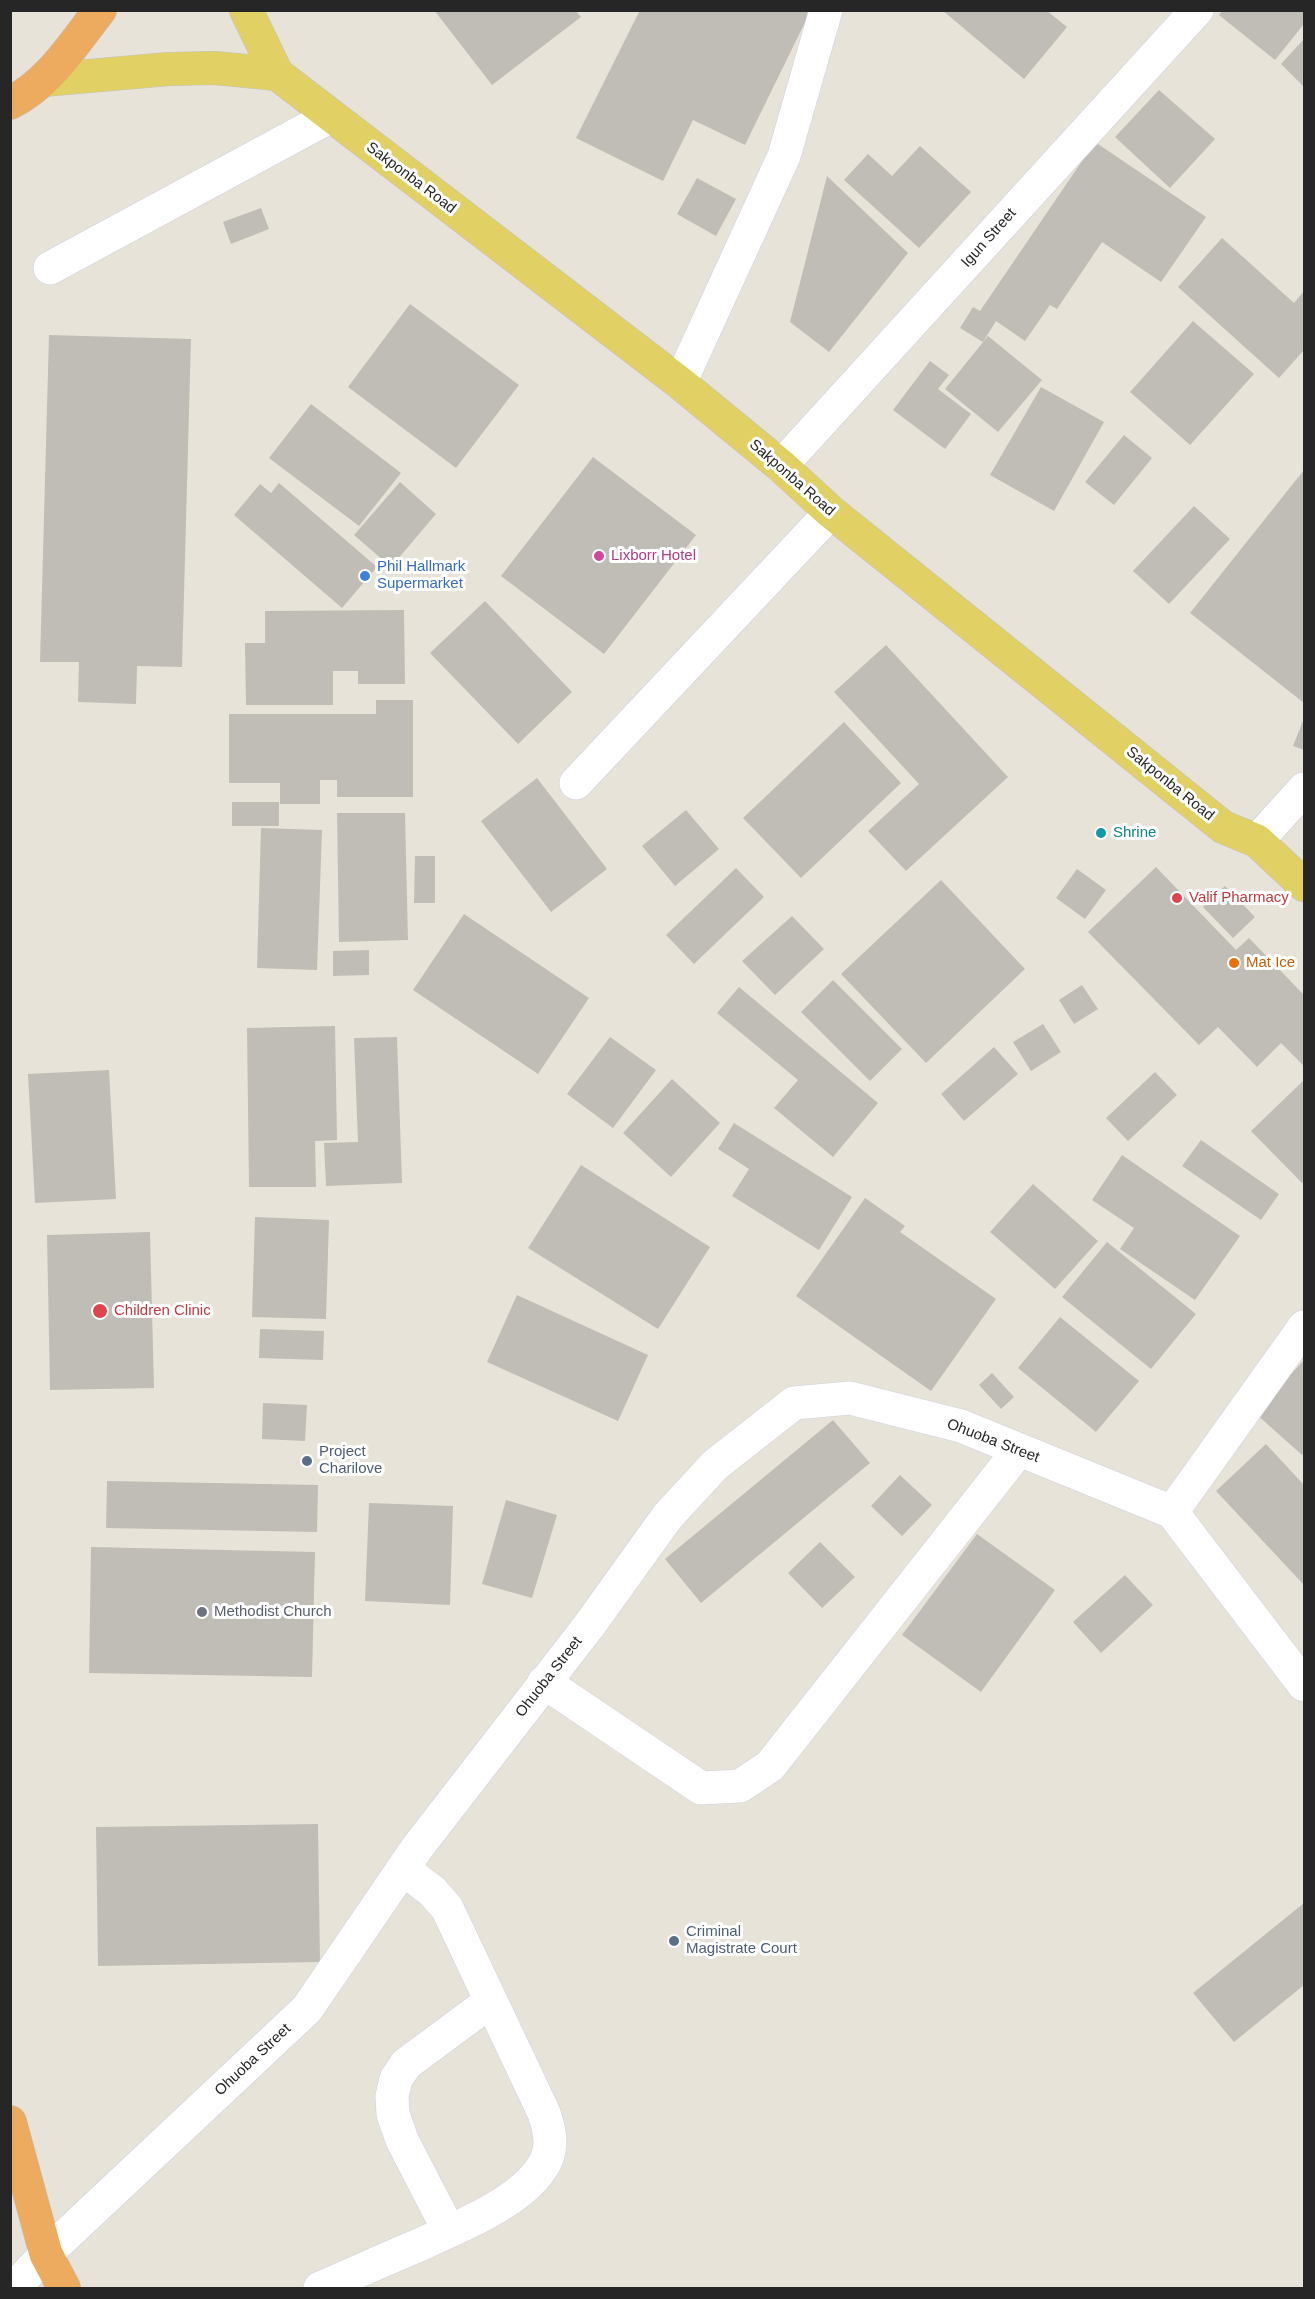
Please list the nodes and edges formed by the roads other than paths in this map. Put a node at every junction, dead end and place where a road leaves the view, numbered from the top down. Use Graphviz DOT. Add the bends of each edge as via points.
graph roads {
  1 [pos="100,10"];
  2 [pos="246,10"];
  3 [pos="826,10"];
  4 [pos="1197,10"];
  5 [pos="277,75"];
  6 [pos="26,93"];
  7 [pos="331,116"];
  8 [pos="10,124"];
  9 [pos="50,268"];
  10 [pos="680,383"];
  11 [pos="781,466"];
  12 [pos="831,512"];
  13 [pos="576,783"];
  14 [pos="1305,789"];
  15 [pos="1257,841"];
  16 [pos="1305,885"];
  17 [pos="1305,1327"];
  18 [pos="1019,1450"];
  19 [pos="1172,1512"];
  20 [pos="544,1682"];
  21 [pos="1305,1684"];
  22 [pos="403,1869"];
  23 [pos="491,2001"];
  24 [pos="10,2122"];
  25 [pos="449,2231"];
  26 [pos="46,2254"];
  27 [pos="14,2289"];
  28 [pos="64,2289"];
  29 [pos="320,2289"];
  1 -- 6 [label="highway"];
  2 -- 5 [label="main road, Sakponba Road"];
  3 -- 10 [label="street" via="784,156"];
  4 -- 11 [label="street, Igun Street"];
  5 -- 6 [label="main road" via="215,68 169,69"];
  5 -- 7 [label="main road, Sakponba Road"];
  6 -- 8 [label="highway"];
  7 -- 9 [label="street"];
  7 -- 10 [label="main road, Sakponba Road"];
  10 -- 11 [label="main road, Sakponba Road"];
  11 -- 12 [label="main road, Sakponba Road"];
  12 -- 13 [label="street"];
  12 -- 15 [label="main road, Sakponba Road" via="1223,827"];
  14 -- 15 [label="street"];
  15 -- 16 [label="main road, Sakponba Road"];
  17 -- 19 [label="street"];
  18 -- 19 [label="street, Ohuoba Street"];
  18 -- 20 [label="street, Ohuoba Street" via="961,1426 850,1398 794,1402 715,1465 667,1516"];
  18 -- 20 [label="street" via="770,1766 740,1786 701,1788"];
  19 -- 21 [label="street"];
  20 -- 22 [label="street, Ohuoba Street"];
  22 -- 23 [label="street" via="447,1908"];
  22 -- 26 [label="street, Ohuoba Street" via="307,2010"];
  23 -- 25 [label="street" via="406,2064 396,2079 392,2096 393,2114 402,2140"];
  23 -- 25 [label="street" via="544,2113 550,2147 531,2182 477,2219"];
  24 -- 26 [label="highway"];
  25 -- 29 [label="street"];
  26 -- 27 [label="street, Ohuoba Street"];
  26 -- 28 [label="highway"];
}
